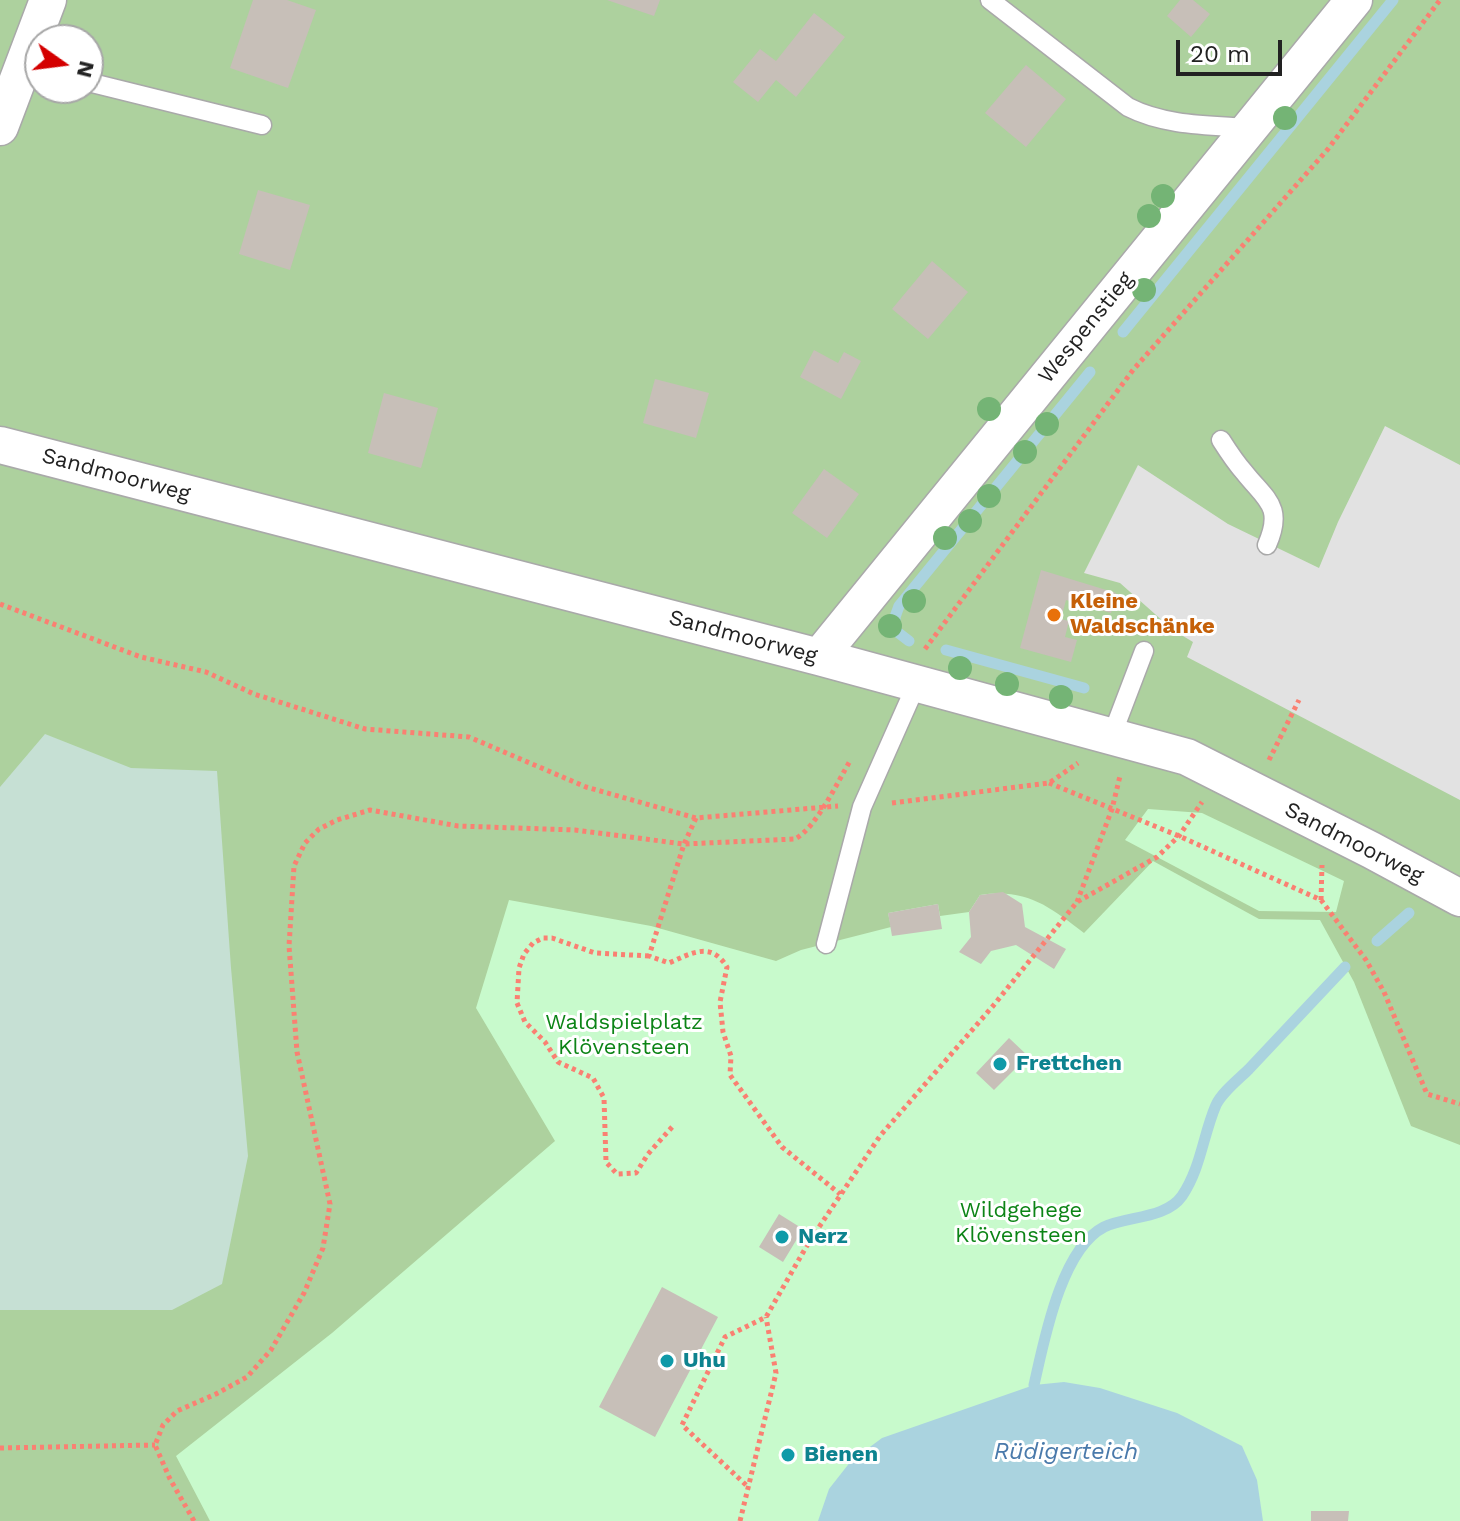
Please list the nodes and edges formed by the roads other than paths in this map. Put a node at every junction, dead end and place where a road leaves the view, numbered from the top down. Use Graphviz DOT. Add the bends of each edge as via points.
graph roads {
  1 [pos="48,0"];
  2 [pos="990,0"];
  3 [pos="1354,0"];
  4 [pos="42,24"];
  5 [pos="24,81"];
  6 [pos="104,86"];
  7 [pos="262,125"];
  8 [pos="0,127"];
  9 [pos="1250,128"];
  10 [pos="1221,440"];
  11 [pos="0,445"];
  12 [pos="1267,545"];
  13 [pos="1144,651"];
  14 [pos="819,657"];
  15 [pos="917,683"];
  16 [pos="1121,738"];
  17 [pos="1460,898"];
  18 [pos="826,944"];
  1 -- 4 [label="street"];
  2 -- 9 [label="lane" via="1145,116"];
  3 -- 9 [label="street, Wespenstieg"];
  5 -- 8 [label="street"];
  6 -- 7 [label="lane"];
  9 -- 14 [label="street, Wespenstieg"];
  10 -- 12 [label="lane" via="1269,499 1274,529"];
  11 -- 14 [label="street, Sandmoorweg"];
  13 -- 16 [label="lane"];
  14 -- 15 [label="street, Sandmoorweg"];
  15 -- 16 [label="street, Sandmoorweg"];
  15 -- 18 [label="lane" via="862,807"];
  16 -- 17 [label="street, Sandmoorweg" via="1187,757"];
}
